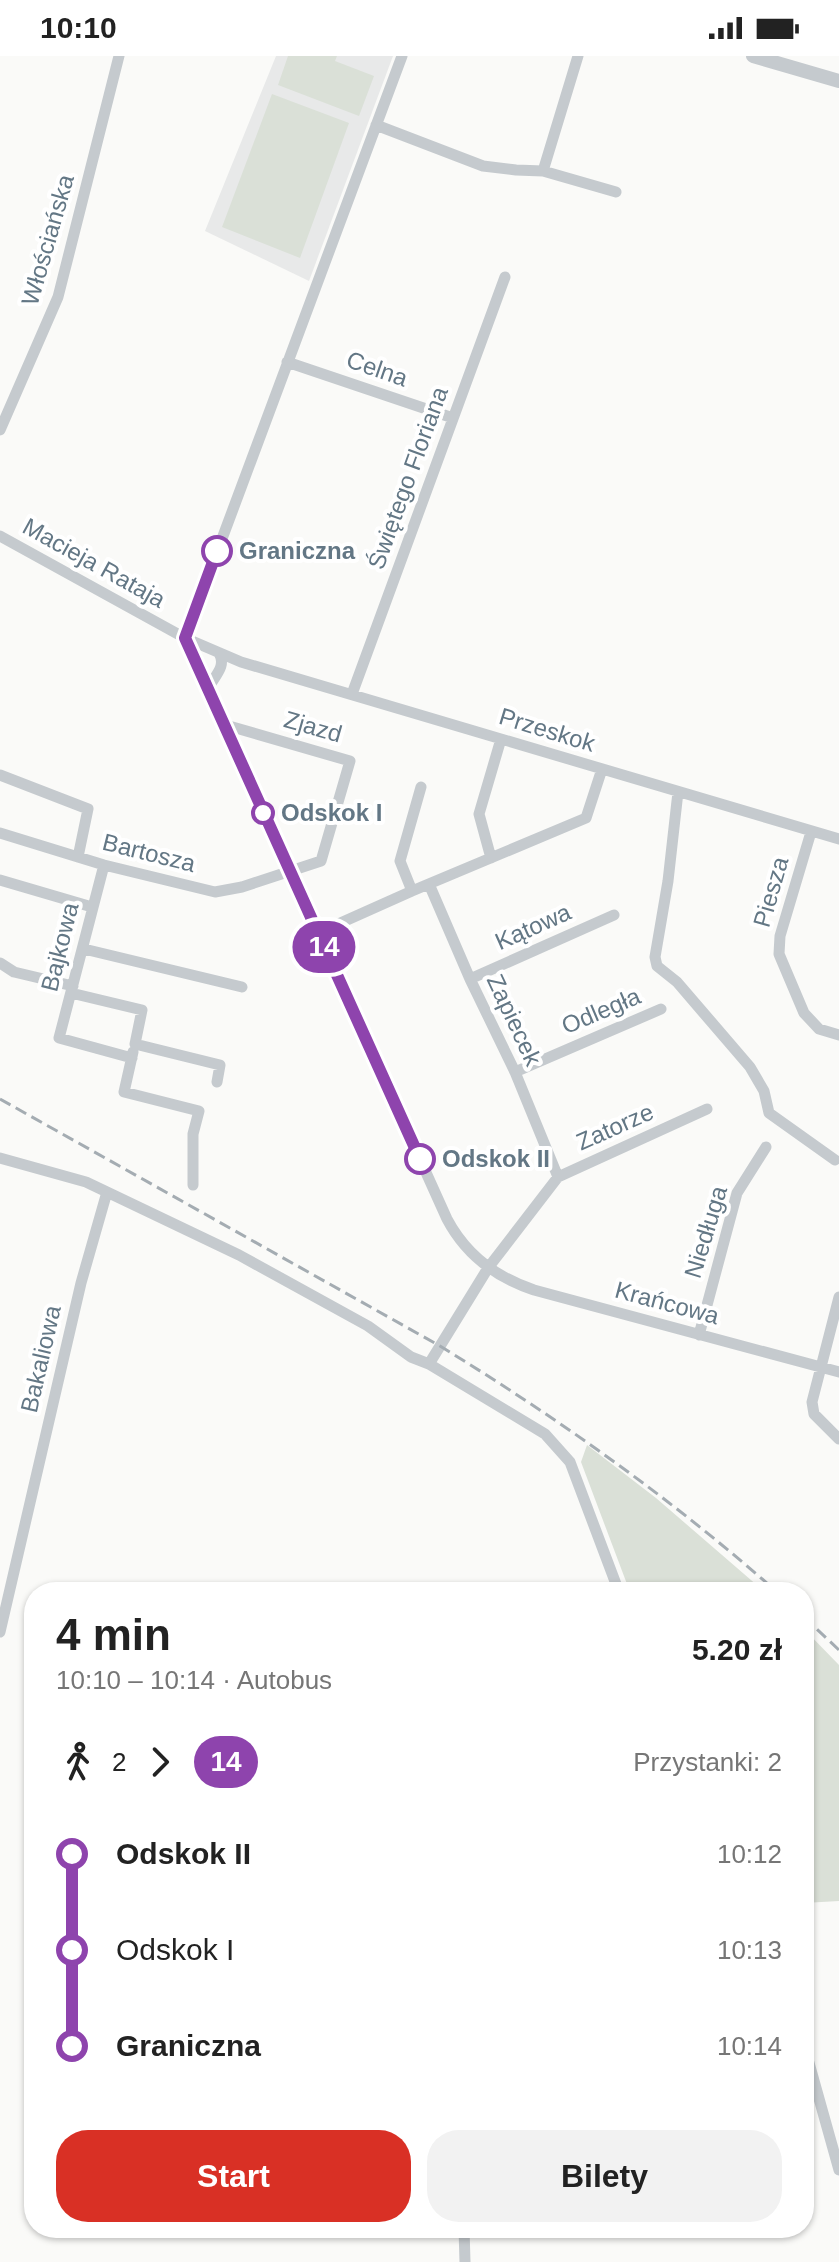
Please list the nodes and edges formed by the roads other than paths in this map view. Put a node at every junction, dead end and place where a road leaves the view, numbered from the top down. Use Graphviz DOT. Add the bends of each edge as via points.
graph roads {
  1 [pos="119,56"];
  2 [pos="402,56"];
  3 [pos="578,56"];
  4 [pos="753,56"];
  5 [pos="839,81"];
  6 [pos="376,125"];
  7 [pos="543,171"];
  8 [pos="616,192"];
  9 [pos="505,277"];
  10 [pos="287,362"];
  11 [pos="453,418"];
  12 [pos="0,430"];
  13 [pos="0,536"];
  14 [pos="185,638"];
  15 [pos="214,651"];
  16 [pos="241,662"];
  17 [pos="197,667"];
  18 [pos="218,672"];
  19 [pos="208,689"];
  20 [pos="352,694"];
  21 [pos="222,724"];
  22 [pos="501,739"];
  23 [pos="602,769"];
  24 [pos="0,775"];
  25 [pos="421,787"];
  26 [pos="678,792"];
  27 [pos="811,832"];
  28 [pos="0,833"];
  29 [pos="839,839"];
  30 [pos="78,857"];
  31 [pos="491,858"];
  32 [pos="104,865"];
  33 [pos="289,871"];
  34 [pos="0,880"];
  35 [pos="429,884"];
  36 [pos="412,891"];
  37 [pos="92,907"];
  38 [pos="614,915"];
  39 [pos="318,933"];
  40 [pos="84,949"];
  41 [pos="0,963"];
  42 [pos="470,979"];
  43 [pos="242,987"];
  44 [pos="72,990"];
  45 [pos="661,1009"];
  46 [pos="839,1035"];
  47 [pos="135,1044"];
  48 [pos="132,1058"];
  49 [pos="515,1072"];
  50 [pos="217,1082"];
  51 [pos="707,1109"];
  52 [pos="766,1147"];
  53 [pos="0,1158"];
  54 [pos="835,1160"];
  55 [pos="558,1177"];
  56 [pos="193,1185"];
  57 [pos="107,1192"];
  58 [pos="488,1268"];
  59 [pos="839,1297"];
  60 [pos="699,1335"];
  61 [pos="429,1364"];
  62 [pos="821,1367"];
  63 [pos="839,1372"];
  64 [pos="839,1439"];
  65 [pos="615,1582"];
  66 [pos="0,1632"];
  67 [pos="814,2081"];
  68 [pos="839,2170"];
  69 [pos="464,2238"];
  70 [pos="465,2262"];
  1 -- 12 [label="street, Włościańska" via="58,297"];
  2 -- 6 [label="street"];
  3 -- 7 [label="street"];
  4 -- 5 [label="street"];
  6 -- 7 [label="street" via="483,166"];
  6 -- 10 [label="street"];
  7 -- 8 [label="street"];
  9 -- 11 [label="street, Świętego Floriana"];
  10 -- 11 [label="street, Celna"];
  10 -- 14 [label="street"];
  11 -- 20 [label="street, Świętego Floriana"];
  13 -- 14 [label="street, Macieja Rataja"];
  14 -- 15 [label="street, Macieja Rataja"];
  14 -- 17 [label="street"];
  15 -- 16 [label="street, Przeskok"];
  15 -- 17 [label="street" via="201,651"];
  15 -- 18 [label="street" via="223,661"];
  16 -- 18 [label="street"];
  16 -- 20 [label="street, Przeskok"];
  17 -- 18 [label="street" via="205,675"];
  17 -- 19 [label="street, Krańcowa"];
  18 -- 19 [label="street"];
  19 -- 21 [label="street, Krańcowa"];
  20 -- 22 [label="street, Przeskok"];
  21 -- 33 [label="street, Krańcowa"];
  21 -- 33 [label="street, Zjazd" via="350,761 321,861"];
  22 -- 23 [label="street, Przeskok"];
  22 -- 31 [label="street" via="479,814"];
  23 -- 26 [label="street, Przeskok"];
  23 -- 31 [label="street" via="586,818"];
  24 -- 30 [label="street" via="88,809"];
  25 -- 36 [label="street" via="400,861"];
  26 -- 27 [label="street, Przeskok"];
  26 -- 54 [label="street" via="657,966 750,1067 769,1113"];
  27 -- 29 [label="street, Przeskok"];
  27 -- 46 [label="street, Piesza" via="779,954 811,1023"];
  28 -- 30 [label="street, Bartosza"];
  30 -- 32 [label="street, Bartosza"];
  31 -- 35 [label="street"];
  32 -- 33 [label="street, Bartosza" via="215,892"];
  32 -- 37 [label="street, Bajkowa"];
  33 -- 39 [label="street, Krańcowa"];
  34 -- 37 [label="street"];
  35 -- 36 [label="street"];
  35 -- 42 [label="street, Zapiecek"];
  36 -- 39 [label="street"];
  37 -- 40 [label="street, Bajkowa"];
  38 -- 42 [label="street, Kątowa"];
  39 -- 58 [label="street, Krańcowa" via="447,1219"];
  40 -- 43 [label="street"];
  40 -- 44 [label="street, Bajkowa"];
  41 -- 44 [label="street"];
  42 -- 49 [label="street, Zapiecek"];
  44 -- 47 [label="street" via="142,1010"];
  44 -- 48 [label="street, Bajkowa" via="59,1038"];
  45 -- 49 [label="street, Odległa"];
  47 -- 48 [label="street"];
  47 -- 50 [label="street" via="220,1065"];
  48 -- 56 [label="street" via="124,1092 199,1111 193,1134"];
  49 -- 55 [label="street, Zapiecek"];
  51 -- 55 [label="street, Zatorze"];
  52 -- 60 [label="street, Niedługa" via="737,1193"];
  53 -- 57 [label="street"];
  55 -- 58 [label="street, Zatorze"];
  57 -- 61 [label="street" via="239,1255"];
  57 -- 66 [label="street, Bakaliowa"];
  58 -- 60 [label="street, Krańcowa" via="534,1290"];
  58 -- 61 [label="street, Zatorze"];
  59 -- 62 [label="street"];
  60 -- 62 [label="street, Krańcowa"];
  61 -- 65 [label="street" via="545,1434 570,1462"];
  62 -- 63 [label="street, Krańcowa"];
  62 -- 64 [label="street" via="812,1408"];
  67 -- 68 [label="street"];
  69 -- 70 [label="street"];
}
